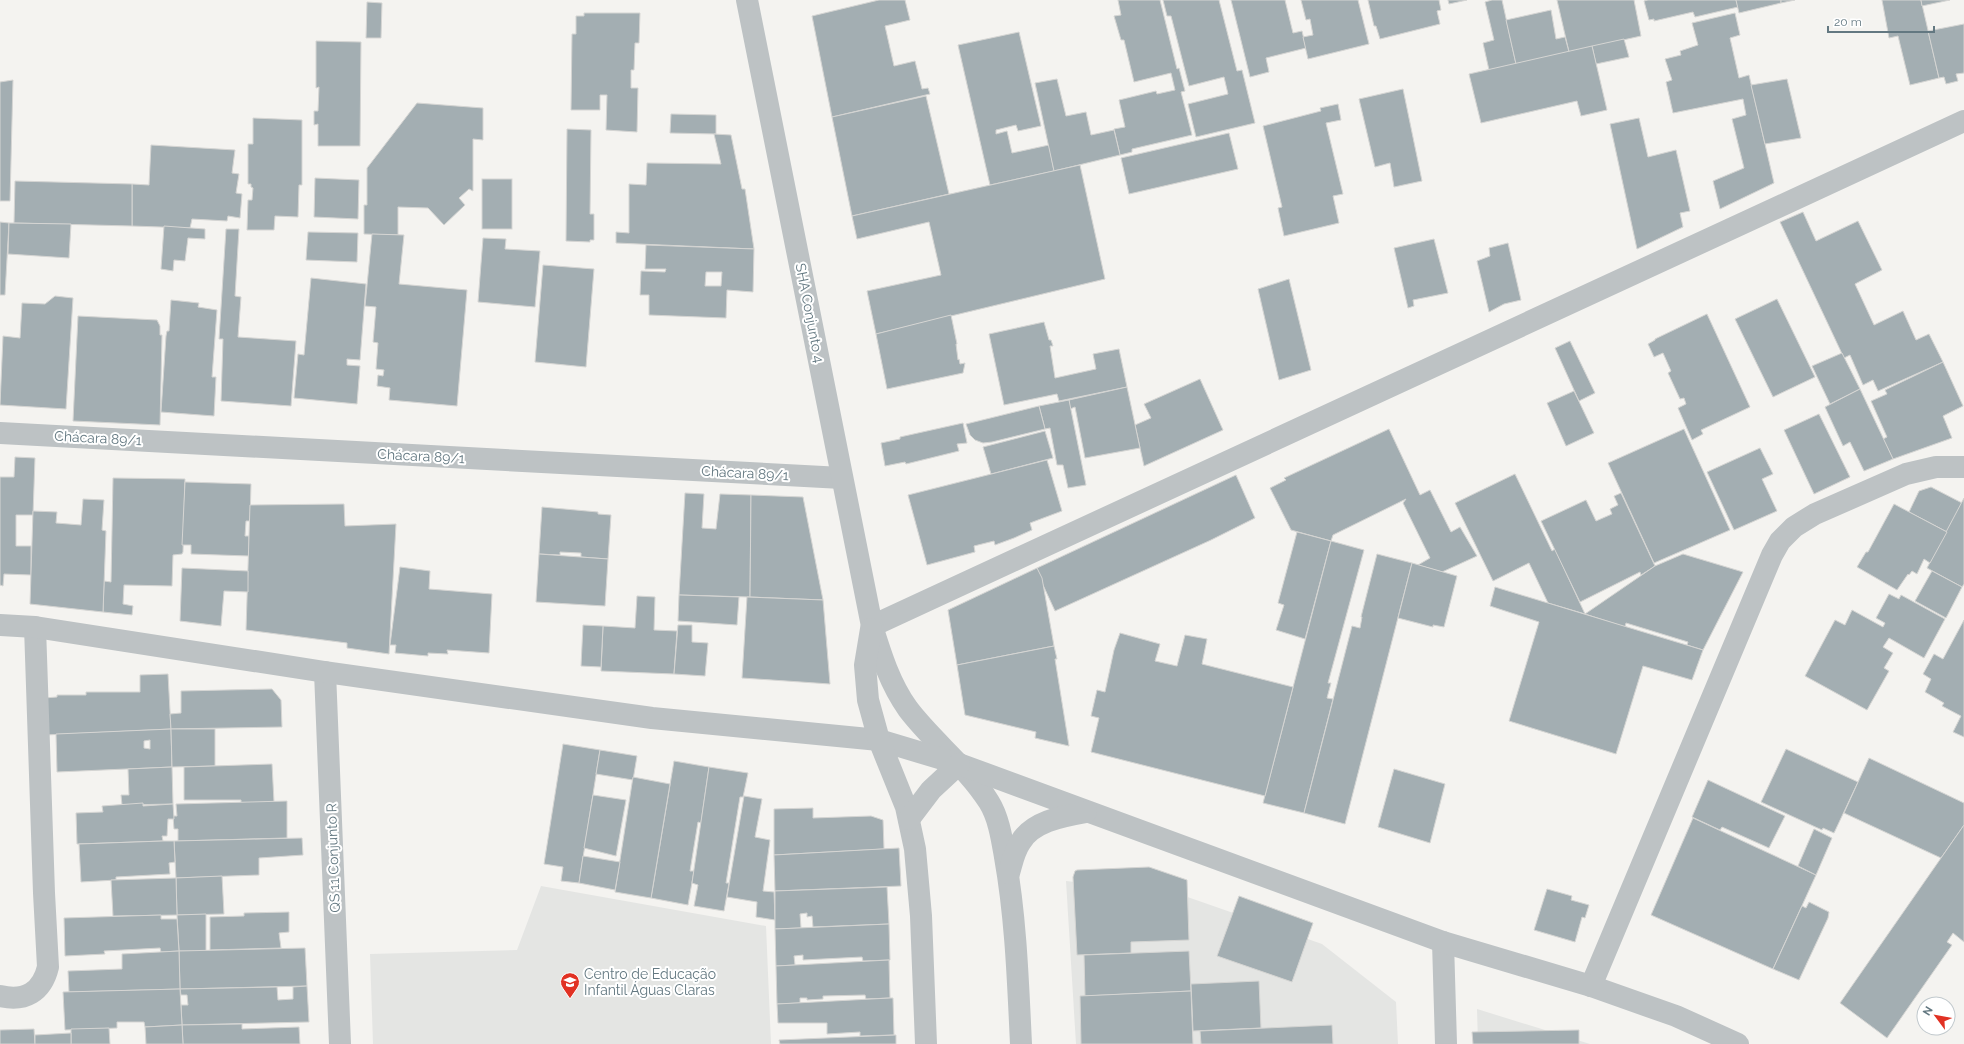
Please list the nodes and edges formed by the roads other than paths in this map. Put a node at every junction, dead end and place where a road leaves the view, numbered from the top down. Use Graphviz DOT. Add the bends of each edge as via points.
graph roads {
  1 [pos="747,0"];
  2 [pos="1964,121"];
  3 [pos="0,433"];
  4 [pos="1964,467"];
  5 [pos="842,478"];
  6 [pos="0,625"];
  7 [pos="872,626"];
  8 [pos="35,627"];
  9 [pos="325,672"];
  10 [pos="879,740"];
  11 [pos="960,764"];
  12 [pos="1088,812"];
  13 [pos="909,819"];
  14 [pos="1009,874"];
  15 [pos="1443,942"];
  16 [pos="1591,986"];
  17 [pos="0,996"];
  18 [pos="340,1044"];
  19 [pos="926,1044"];
  20 [pos="1021,1044"];
  21 [pos="1446,1044"];
  22 [pos="1738,1044"];
  1 -- 5 [label="street, SHA Conjunto 4"];
  2 -- 7 [label="street"];
  3 -- 5 [label="street, Chácara 89/1"];
  4 -- 16 [label="street" via="1936,467 1906,474 1815,514 1794,527 1780,540"];
  5 -- 7 [label="street, SHA Conjunto 4"];
  6 -- 8 [label="street"];
  7 -- 10 [label="street, SHA Conjunto 4" via="865,664 868,700"];
  7 -- 11 [label="street, SHA Conjunto 4" via="882,658 896,689 917,720"];
  8 -- 9 [label="street"];
  8 -- 17 [label="street" via="48,967 40,988 30,995 9,998"];
  9 -- 10 [label="street" via="652,718"];
  9 -- 18 [label="street, QS 11 Conjunto R"];
  10 -- 11 [label="street"];
  10 -- 13 [label="street, SHA Conjunto 4" via="904,800"];
  11 -- 12 [label="street"];
  11 -- 13 [label="street" via="931,790"];
  11 -- 14 [label="street, SHA Conjunto 4" via="990,803 999,825"];
  12 -- 14 [label="street" via="1056,818 1036,827 1020,842"];
  12 -- 15 [label="street"];
  13 -- 19 [label="street, SHA Conjunto 4" via="915,849 921,916"];
  14 -- 20 [label="street, SHA Conjunto 4" via="1018,973"];
  15 -- 16 [label="street"];
  15 -- 21 [label="street"];
  16 -- 22 [label="street" via="1676,1016"];
}
